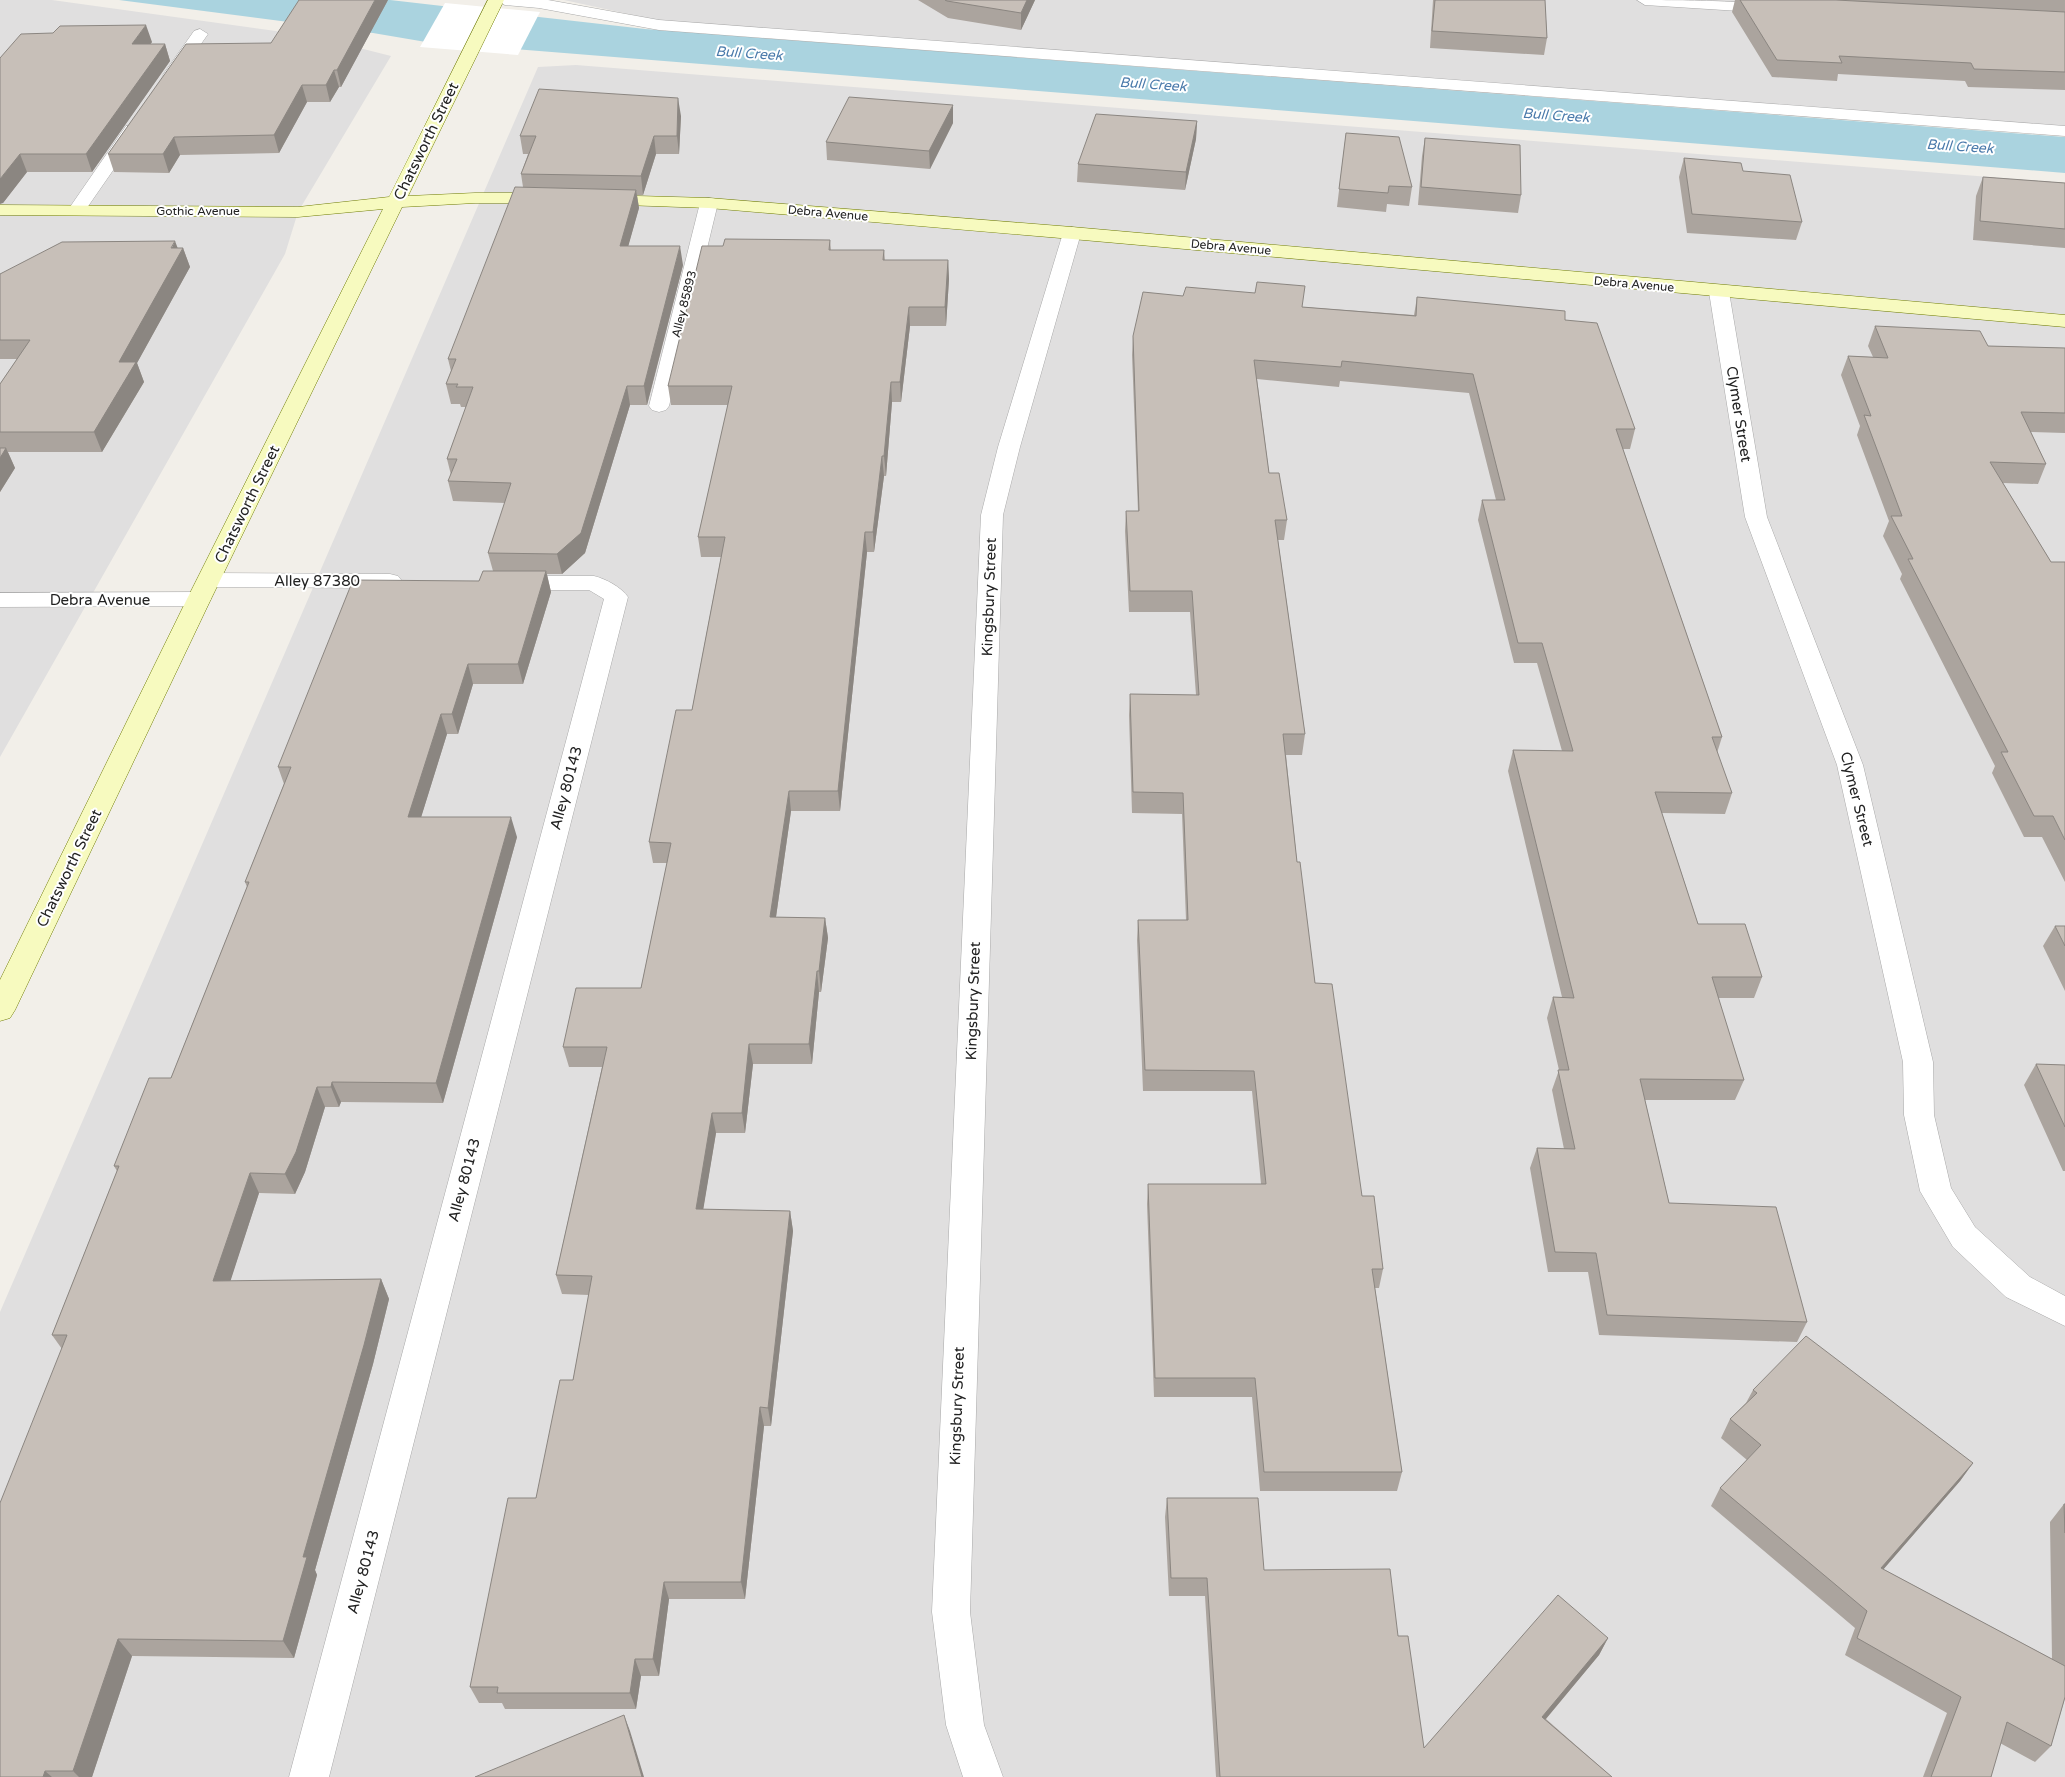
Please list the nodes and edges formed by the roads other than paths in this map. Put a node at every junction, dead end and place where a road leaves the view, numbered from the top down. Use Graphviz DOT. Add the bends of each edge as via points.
graph roads {
  1 [pos="1645,0"];
  2 [pos="498,2"];
  3 [pos="1783,8"];
  4 [pos="200,34"];
  5 [pos="160,90"];
  6 [pos="143,114"];
  7 [pos="2065,131"];
  8 [pos="564,199"];
  9 [pos="583,199"];
  10 [pos="396,202"];
  11 [pos="709,203"];
  12 [pos="0,210"];
  13 [pos="76,211"];
  14 [pos="1072,233"];
  15 [pos="1719,292"];
  16 [pos="2065,321"];
  17 [pos="658,406"];
  18 [pos="408,582"];
  19 [pos="496,582"];
  20 [pos="204,590"];
  21 [pos="0,600"];
  22 [pos="0,1010"];
  23 [pos="2065,1312"];
  24 [pos="309,1777"];
  25 [pos="983,1777"];
  1 -- 3 [label="street"];
  2 -- 7 [label="street" via="538,3 659,25"];
  2 -- 10 [label="street, Chatsworth Street"];
  4 -- 5 [label="street"];
  6 -- 13 [label="street"];
  8 -- 10 [label="street" via="475,198"];
  9 -- 11 [label="street, Debra Avenue"];
  10 -- 13 [label="street, Gothic Avenue" via="298,212"];
  10 -- 20 [label="street, Chatsworth Street"];
  11 -- 14 [label="street, Debra Avenue"];
  11 -- 17 [label="street, Alley 85893"];
  12 -- 13 [label="street, Gothic Avenue"];
  14 -- 15 [label="street, Debra Avenue"];
  14 -- 25 [label="street, Kingsbury Street" via="992,515 951,1612 965,1725"];
  15 -- 16 [label="street, Debra Avenue"];
  15 -- 23 [label="street, Clymer Street" via="1756,517 1850,764 1918,1062 1920,1115 1936,1191 1964,1237 2018,1287"];
  18 -- 20 [label="street, Alley 87380"];
  19 -- 24 [label="street, Alley 80143" via="594,584 616,597"];
  20 -- 21 [label="street, Debra Avenue"];
  20 -- 22 [label="street, Chatsworth Street"];
}
